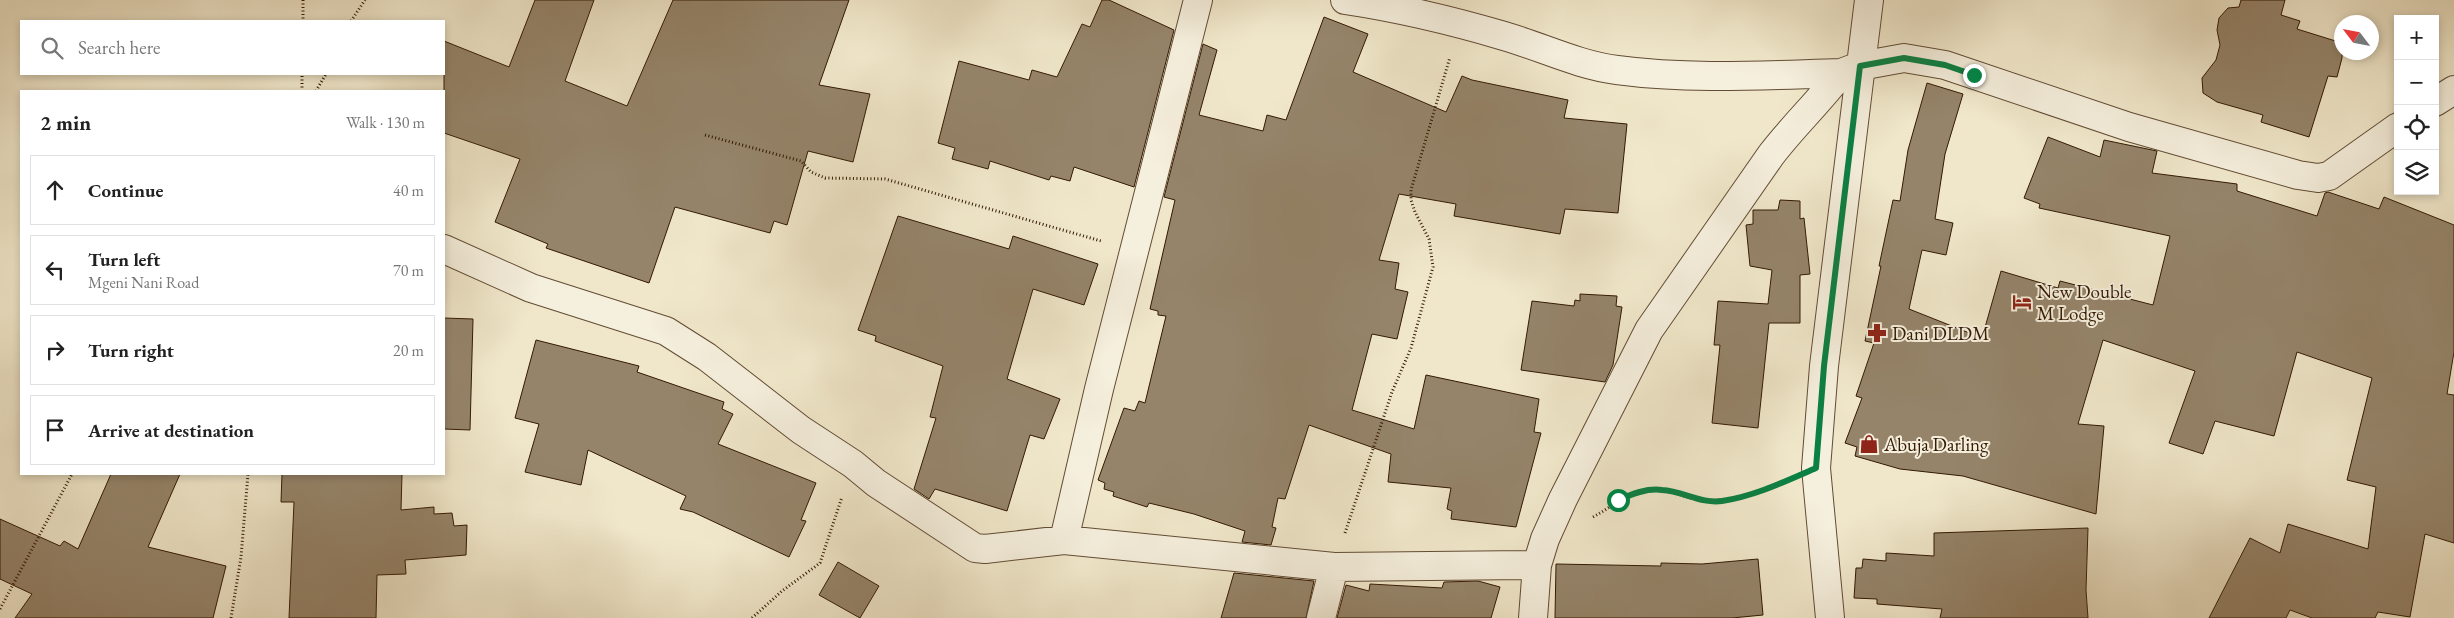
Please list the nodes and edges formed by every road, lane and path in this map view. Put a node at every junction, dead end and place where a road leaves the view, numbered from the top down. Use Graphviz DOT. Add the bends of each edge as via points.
graph roads {
  1 [pos="303,0"];
  2 [pos="364,0"];
  3 [pos="1198,0"];
  4 [pos="1345,0"];
  5 [pos="1869,0"];
  6 [pos="303,20"];
  7 [pos="352,20"];
  8 [pos="1458,25"];
  9 [pos="1850,70"];
  10 [pos="302,75"];
  11 [pos="325,75"];
  12 [pos="302,90"];
  13 [pos="317,90"];
  14 [pos="2454,90"];
  15 [pos="2439,99"];
  16 [pos="2394,130"];
  17 [pos="705,135"];
  18 [pos="445,249"];
  19 [pos="1135,251"];
  20 [pos="853,464"];
  21 [pos="1816,468"];
  22 [pos="71,475"];
  23 [pos="248,475"];
  24 [pos="1545,539"];
  25 [pos="1064,540"];
  26 [pos="1537,565"];
  27 [pos="1334,567"];
  28 [pos="0,609"];
  29 [pos="231,618"];
  30 [pos="752,618"];
  31 [pos="1321,618"];
  32 [pos="1533,618"];
  33 [pos="1830,618"];
  1 -- 6 [label="path"];
  2 -- 7 [label="path"];
  3 -- 19 [label="street"];
  4 -- 8 [label="street" via="1380,5"];
  5 -- 9 [label="street"];
  8 -- 9 [label="street" via="1617,70 1697,76"];
  8 -- 27 [label="path" via="1444,85 1411,190 1415,212 1429,239 1433,267 1411,348 1392,392"];
  9 -- 16 [label="street" via="1904,58 1945,65 2129,127 2318,178 2329,176"];
  9 -- 21 [label="street"];
  9 -- 24 [label="street" via="1791,129 1650,330"];
  10 -- 12 [label="path"];
  11 -- 13 [label="path"];
  14 -- 15 [label="street"];
  17 -- 19 [label="path" via="801,160 812,172 825,178 885,179"];
  18 -- 20 [label="street" via="531,288 666,332 707,357 800,430"];
  19 -- 25 [label="street"];
  20 -- 25 [label="street" via="876,483 975,548"];
  20 -- 30 [label="path" via="820,563"];
  21 -- 24 [label="path" via="1757,492 1721,501 1696,499 1664,490 1633,494 1618,500 1596,516"];
  21 -- 33 [label="street"];
  22 -- 28 [label="path"];
  23 -- 29 [label="path" via="241,557"];
  24 -- 26 [label="street"];
  25 -- 27 [label="street"];
  26 -- 27 [label="street"];
  26 -- 32 [label="street"];
  27 -- 31 [label="street"];
}
